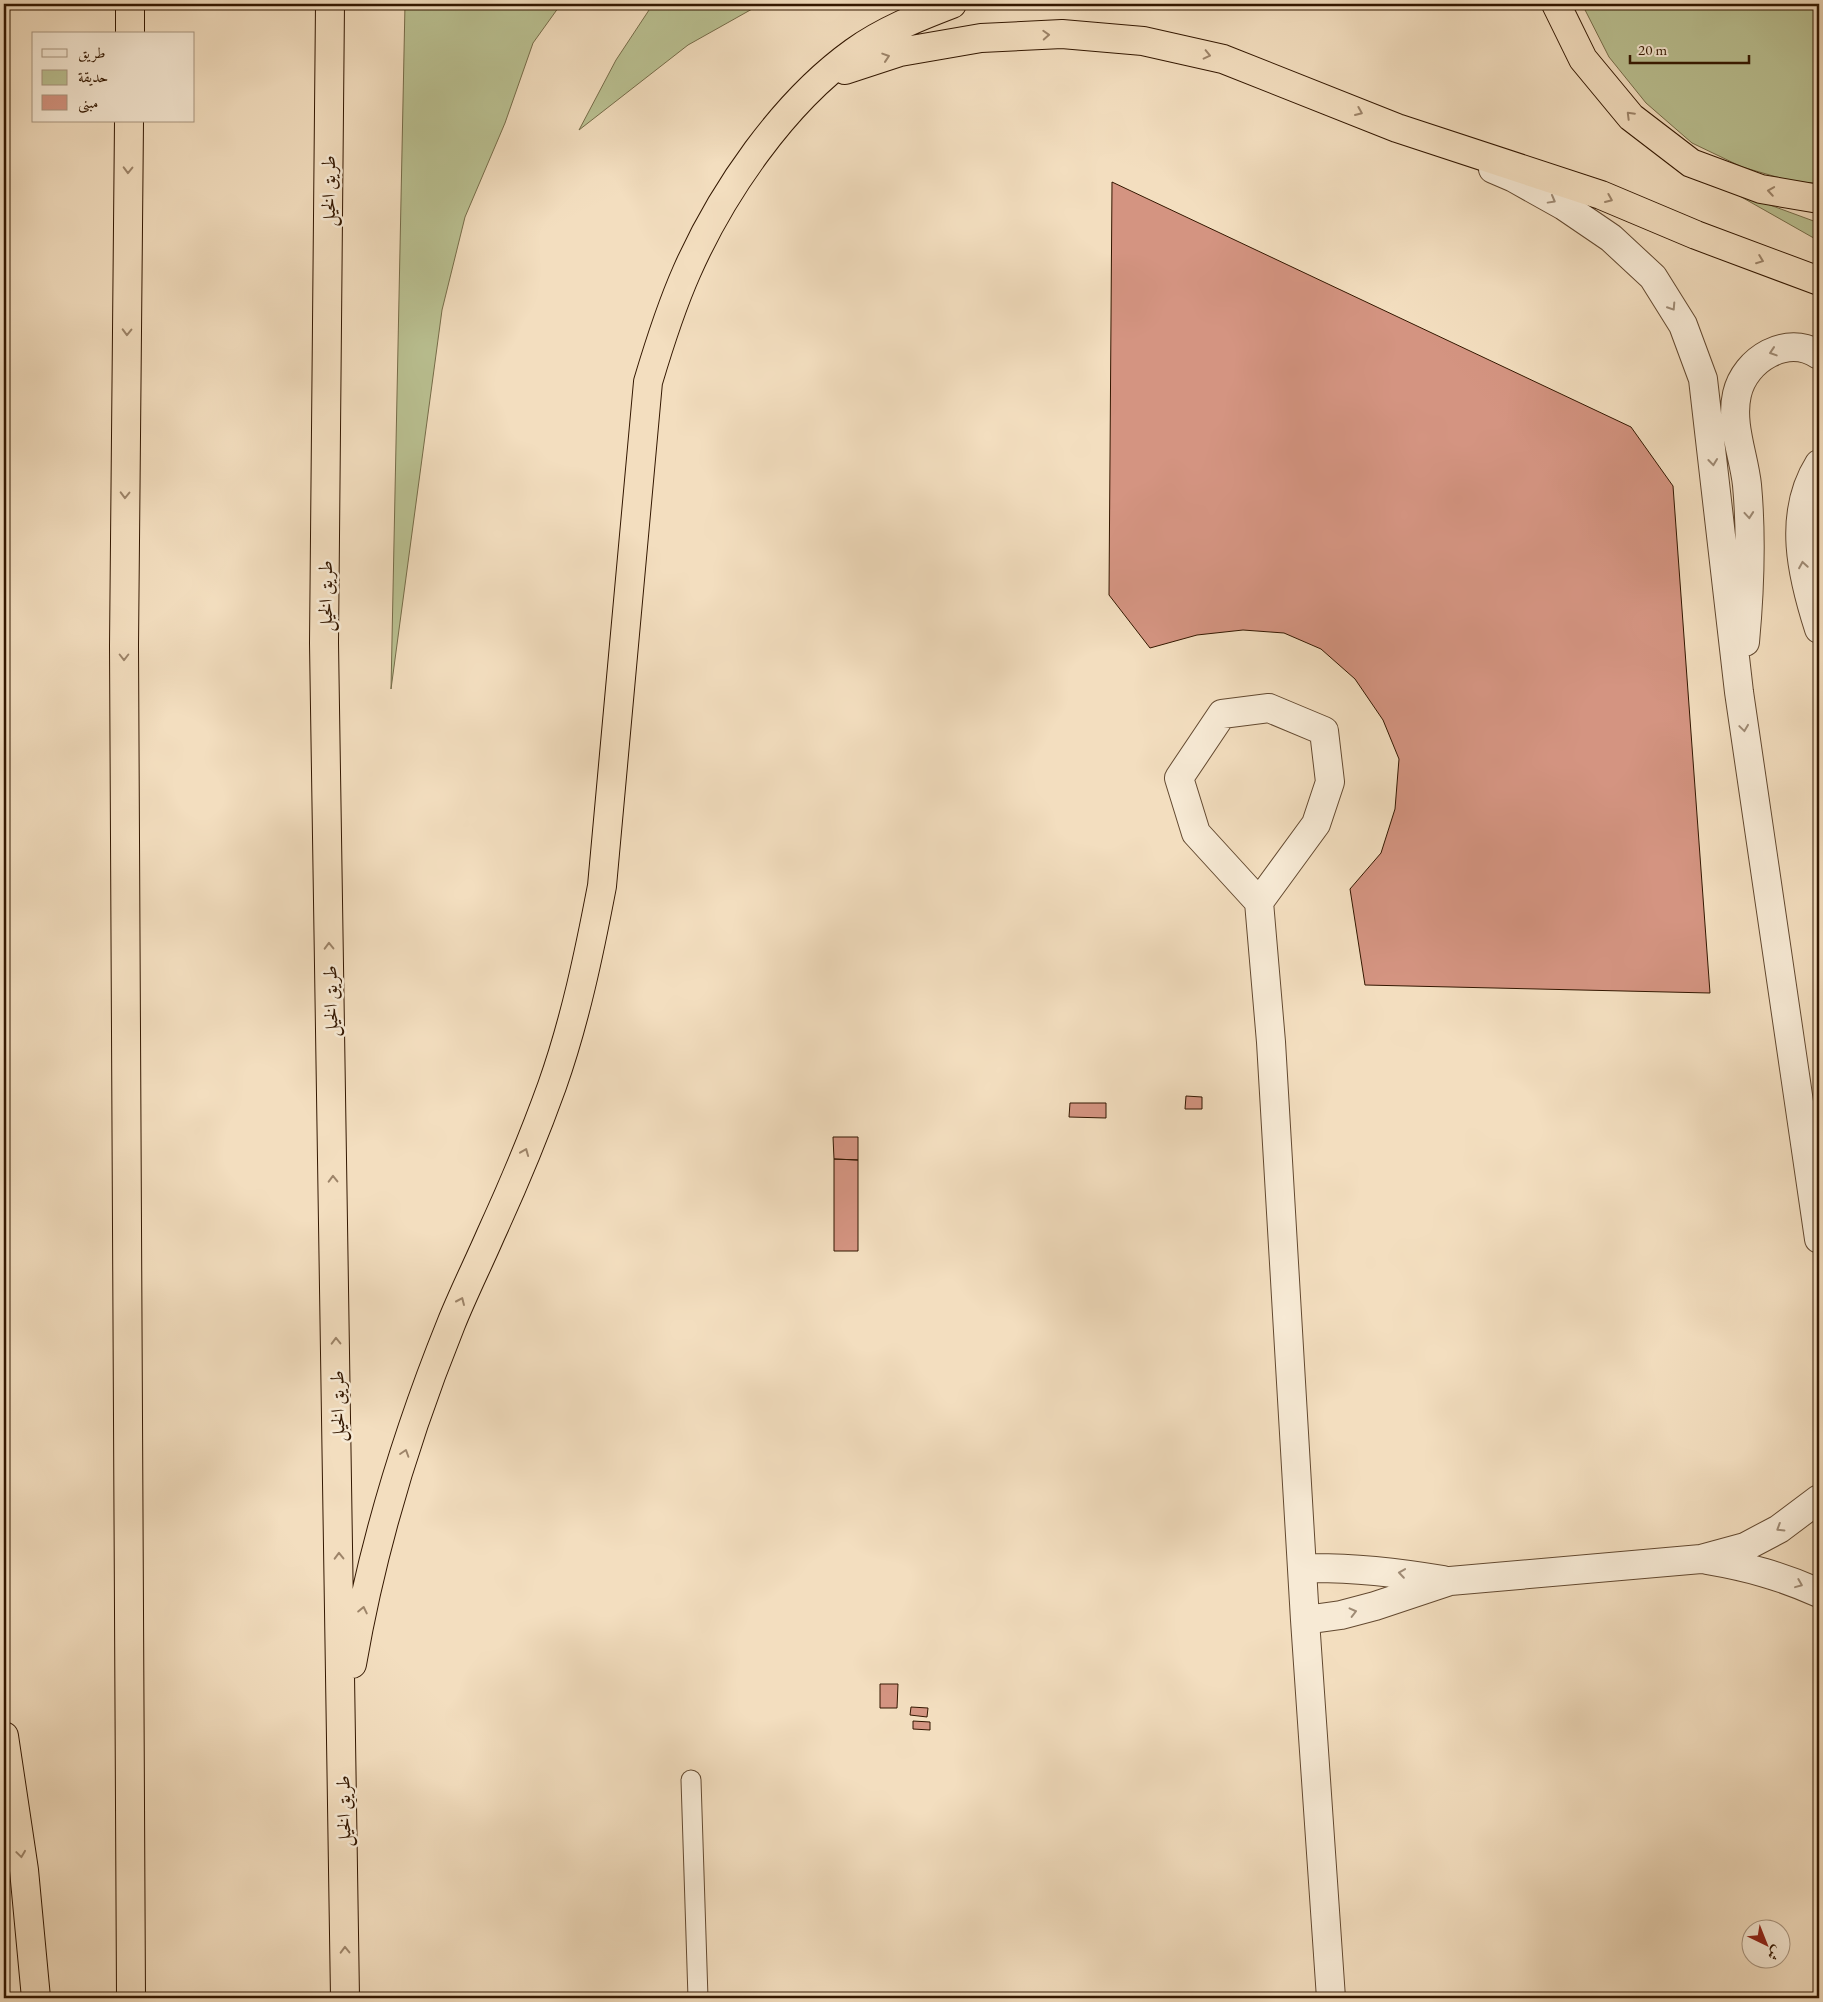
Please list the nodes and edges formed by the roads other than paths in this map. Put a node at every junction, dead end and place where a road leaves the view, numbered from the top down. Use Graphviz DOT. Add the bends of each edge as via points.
graph roads {
  1 [pos="130,4"];
  2 [pos="330,4"];
  3 [pos="952,4"];
  4 [pos="1556,4"];
  5 [pos="130,32"];
  6 [pos="822,77"];
  7 [pos="129,122"];
  8 [pos="1397,128"];
  9 [pos="1819,199"];
  10 [pos="1819,281"];
  11 [pos="1819,355"];
  12 [pos="1819,464"];
  13 [pos="1819,629"];
  14 [pos="1739,692"];
  15 [pos="1259,902"];
  16 [pos="1819,1239"];
  17 [pos="1819,1499"];
  18 [pos="1701,1559"];
  19 [pos="1302,1568"];
  20 [pos="1450,1581"];
  21 [pos="1819,1593"];
  22 [pos="1305,1620"];
  23 [pos="342,1727"];
  24 [pos="4,1736"];
  25 [pos="691,1780"];
  26 [pos="36,1998"];
  27 [pos="131,1998"];
  28 [pos="346,1998"];
  29 [pos="698,1998"];
  30 [pos="1331,1998"];
  1 -- 5 [label="highway"];
  23 -- 2 [label="highway, طريق الخيل, one-way" via="324,642"];
  3 -- 6 [label="highway" via="889,31"];
  9 -- 4 [label="highway, one-way" via="1761,190 1691,163 1631,117 1583,59"];
  6 -- 8 [label="highway, one-way" via="900,52 981,38 1062,34 1143,41 1223,59"];
  23 -- 6 [label="highway, one-way" via="373,1565 410,1437 451,1324 493,1232 552,1085 588,959 602,886 651,373 665,325 687,270 715,217 746,167 782,119"];
  7 -- 27 [label="highway, one-way" via="124,646"];
  8 -- 10 [label="highway, one-way" via="1601,196 1696,236"];
  8 -- 14 [label="street, one-way" via="1514,178 1611,238 1652,277 1683,325 1703,379"];
  11 -- 14 [label="street, one-way" via="1788,347 1764,355 1746,372 1737,395 1736,420 1747,482 1751,535 1750,588"];
  13 -- 12 [label="street, one-way" via="1801,558 1800,522 1809,480"];
  14 -- 16 [label="street, one-way"];
  15 -- 15 [label="street" via="1316,824 1330,782 1324,732 1269,708 1222,714 1179,778 1196,833"];
  15 -- 19 [label="street" via="1271,1042"];
  17 -- 18 [label="street, one-way" via="1779,1529 1745,1547"];
  18 -- 20 [label="street"];
  18 -- 21 [label="street, one-way" via="1752,1568"];
  20 -- 19 [label="street, one-way" via="1371,1569"];
  19 -- 22 [label="street"];
  22 -- 20 [label="street, one-way" via="1375,1606"];
  22 -- 30 [label="street"];
  28 -- 23 [label="highway, طريق الخيل, one-way"];
  24 -- 26 [label="highway, one-way" via="24,1870"];
  25 -- 29 [label="lane"];
}
